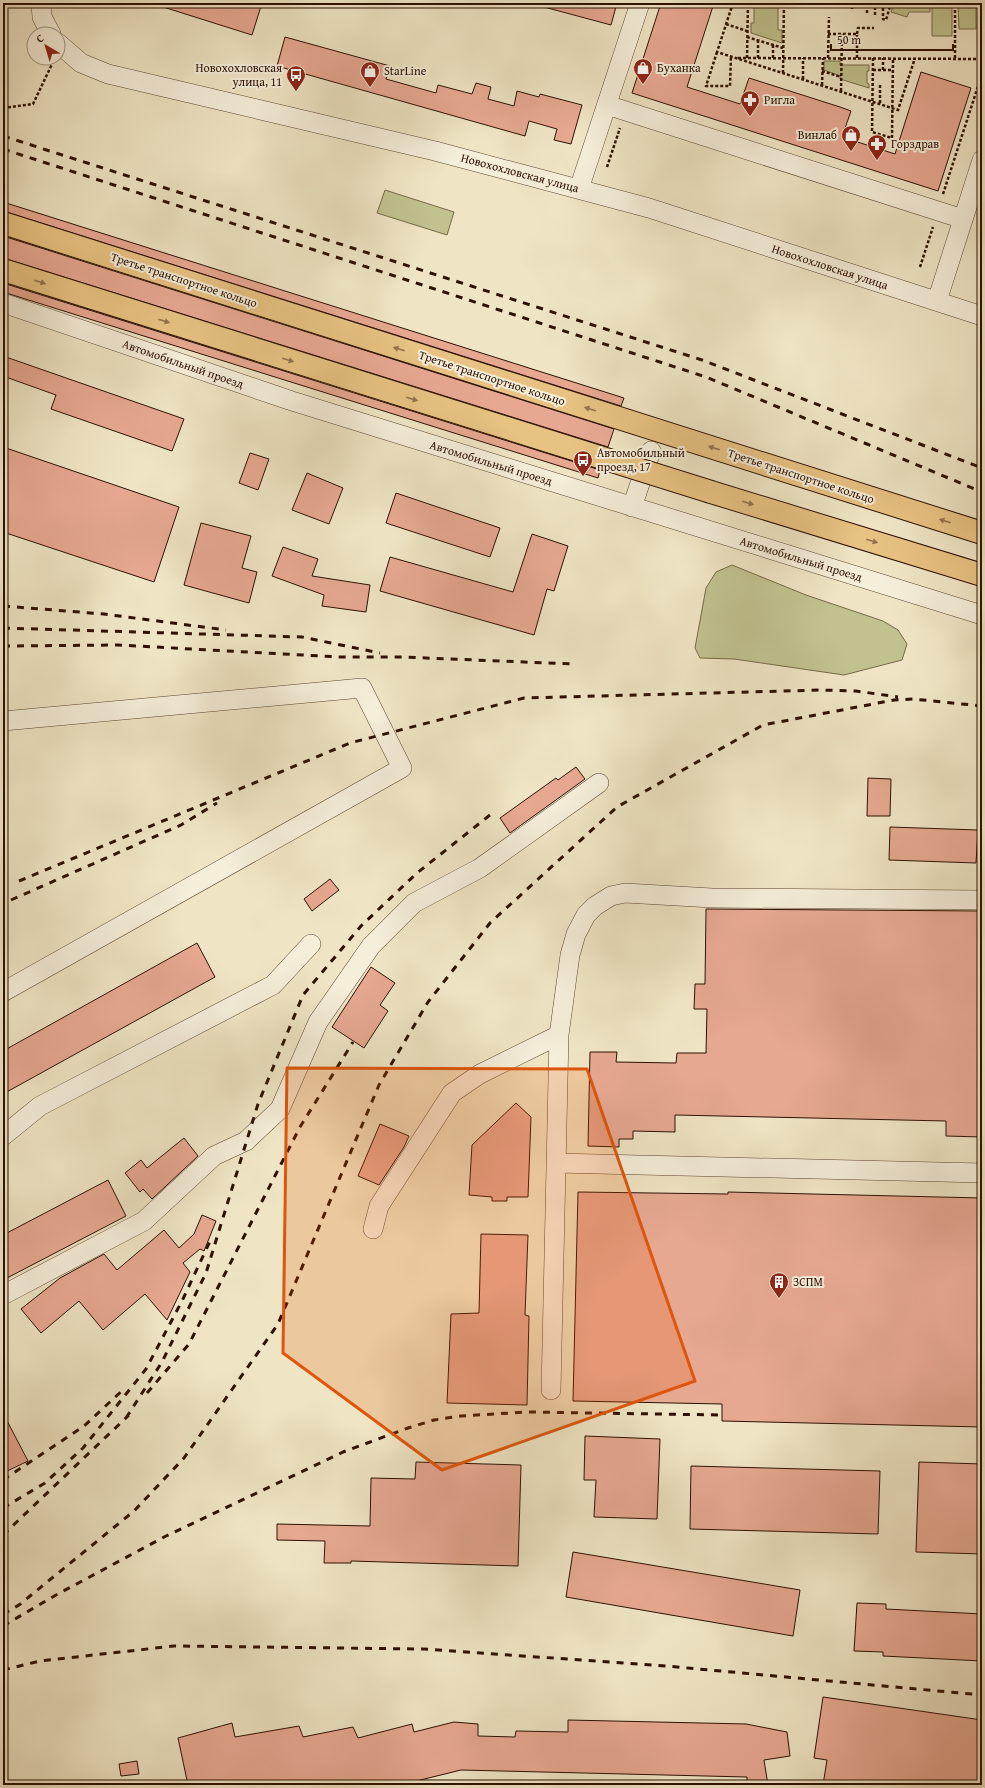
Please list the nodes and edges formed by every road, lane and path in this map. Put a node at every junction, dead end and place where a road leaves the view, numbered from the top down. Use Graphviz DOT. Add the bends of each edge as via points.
graph roads {
  1 [pos="41,3"];
  2 [pos="640,3"];
  3 [pos="733,3"];
  4 [pos="748,3"];
  5 [pos="784,3"];
  6 [pos="852,3"];
  7 [pos="867,3"];
  8 [pos="875,3"];
  9 [pos="883,3"];
  10 [pos="891,3"];
  11 [pos="955,3"];
  12 [pos="852,9"];
  13 [pos="867,13"];
  14 [pos="875,15"];
  15 [pos="829,17"];
  16 [pos="726,24"];
  17 [pos="47,26"];
  18 [pos="874,28"];
  19 [pos="747,31"];
  20 [pos="828,34"];
  21 [pos="842,34"];
  22 [pos="857,34"];
  23 [pos="747,37"];
  24 [pos="758,40"];
  25 [pos="773,45"];
  26 [pos="783,48"];
  27 [pos="66,50"];
  28 [pos="717,52"];
  29 [pos="731,56"];
  30 [pos="736,58"];
  31 [pos="747,58"];
  32 [pos="758,58"];
  33 [pos="773,58"];
  34 [pos="783,58"];
  35 [pos="803,58"];
  36 [pos="823,58"];
  37 [pos="828,58"];
  38 [pos="842,58"];
  39 [pos="857,58"];
  40 [pos="873,58"];
  41 [pos="883,58"];
  42 [pos="893,58"];
  43 [pos="915,58"];
  44 [pos="955,58"];
  45 [pos="982,58"];
  46 [pos="51,66"];
  47 [pos="873,70"];
  48 [pos="883,70"];
  49 [pos="892,70"];
  50 [pos="822,71"];
  51 [pos="783,73"];
  52 [pos="982,74"];
  53 [pos="841,77"];
  54 [pos="803,79"];
  55 [pos="880,84"];
  56 [pos="822,85"];
  57 [pos="841,91"];
  58 [pos="872,101"];
  59 [pos="880,104"];
  60 [pos="607,105"];
  61 [pos="3,108"];
  62 [pos="892,108"];
  63 [pos="626,111"];
  64 [pos="982,160"];
  65 [pos="607,167"];
  66 [pos="580,189"];
  67 [pos="938,211"];
  68 [pos="963,219"];
  69 [pos="3,223"];
  70 [pos="920,267"];
  71 [pos="3,270"];
  72 [pos="936,301"];
  73 [pos="3,303"];
  74 [pos="982,316"];
  75 [pos="651,451"];
  76 [pos="632,507"];
  77 [pos="982,533"];
  78 [pos="982,575"];
  79 [pos="982,615"];
  80 [pos="3,721"];
  81 [pos="599,783"];
  82 [pos="982,900"];
  83 [pos="311,944"];
  84 [pos="3,992"];
  85 [pos="559,1035"];
  86 [pos="3,1136"];
  87 [pos="556,1163"];
  88 [pos="982,1173"];
  89 [pos="373,1229"];
  90 [pos="3,1295"];
  91 [pos="551,1390"];
  1 -- 17 [label="street" via="42,17"];
  2 -- 60 [label="street"];
  3 -- 16 [label="path"];
  4 -- 19 [label="path"];
  5 -- 26 [label="path"];
  6 -- 12 [label="path"];
  7 -- 13 [label="path"];
  8 -- 14 [label="path"];
  9 -- 10 [label="path" via="883,19 886,20"];
  11 -- 44 [label="path"];
  15 -- 20 [label="path"];
  16 -- 19 [label="path"];
  16 -- 28 [label="path"];
  18 -- 22 [label="path" via="858,28"];
  19 -- 23 [label="path"];
  20 -- 21 [label="path"];
  20 -- 37 [label="path"];
  21 -- 22 [label="path"];
  21 -- 38 [label="path"];
  22 -- 39 [label="path"];
  23 -- 24 [label="path"];
  23 -- 31 [label="path"];
  24 -- 25 [label="path"];
  24 -- 32 [label="path"];
  25 -- 26 [label="path"];
  25 -- 33 [label="path"];
  26 -- 34 [label="path"];
  27 -- 66 [label="street, Новохохловская улица" via="81,63 108,74 435,151"];
  28 -- 29 [label="path"];
  28 -- 29 [label="path" via="706,86 730,86"];
  29 -- 30 [label="path"];
  30 -- 31 [label="path"];
  30 -- 51 [label="path"];
  31 -- 32 [label="path"];
  32 -- 33 [label="path"];
  33 -- 34 [label="path"];
  34 -- 35 [label="path"];
  34 -- 51 [label="path"];
  35 -- 36 [label="path"];
  35 -- 54 [label="path"];
  36 -- 37 [label="path"];
  36 -- 50 [label="path"];
  37 -- 38 [label="path"];
  38 -- 39 [label="path"];
  38 -- 53 [label="path"];
  39 -- 40 [label="path"];
  40 -- 41 [label="path"];
  40 -- 47 [label="path"];
  41 -- 42 [label="path"];
  41 -- 48 [label="path"];
  42 -- 43 [label="path"];
  42 -- 49 [label="path"];
  43 -- 44 [label="path"];
  43 -- 62 [label="path" via="898,110"];
  44 -- 45 [label="path"];
  46 -- 61 [label="path" via="33,104"];
  47 -- 48 [label="path"];
  47 -- 58 [label="path"];
  48 -- 49 [label="path"];
  49 -- 62 [label="path"];
  50 -- 53 [label="path"];
  50 -- 56 [label="path"];
  51 -- 54 [label="path"];
  52 -- 67 [label="path"];
  53 -- 57 [label="path"];
  54 -- 56 [label="path"];
  55 -- 59 [label="path"];
  56 -- 57 [label="path"];
  57 -- 58 [label="path"];
  58 -- 59 [label="path"];
  58 -- 62 [label="path" via="872,132 892,138"];
  59 -- 62 [label="path"];
  60 -- 63 [label="street"];
  60 -- 66 [label="street"];
  63 -- 65 [label="path"];
  63 -- 67 [label="street"];
  64 -- 68 [label="street"];
  66 -- 72 [label="street, Новохохловская улица" via="649,208"];
  67 -- 68 [label="street"];
  67 -- 70 [label="path"];
  68 -- 72 [label="street"];
  77 -- 69 [label="main road, Третье транспортное кольцо, one-way"];
  71 -- 78 [label="main road, one-way, bridge"];
  72 -- 74 [label="street, Новохохловская улица"];
  73 -- 76 [label="street, Автомобильный проезд" via="292,401"];
  75 -- 76 [label="street"];
  76 -- 79 [label="street, Автомобильный проезд"];
  80 -- 84 [label="street" via="362,688 402,768"];
  81 -- 90 [label="street" via="480,868 414,903 371,946 318,1022 280,1109 246,1141 214,1156 144,1221"];
  82 -- 85 [label="street" via="712,898 625,894 611,896 586,915 576,934 570,955"];
  83 -- 86 [label="street" via="273,985 40,1106"];
  85 -- 87 [label="street"];
  85 -- 89 [label="street" via="480,1074 452,1093 379,1206"];
  87 -- 88 [label="street"];
  87 -- 91 [label="street"];
}
